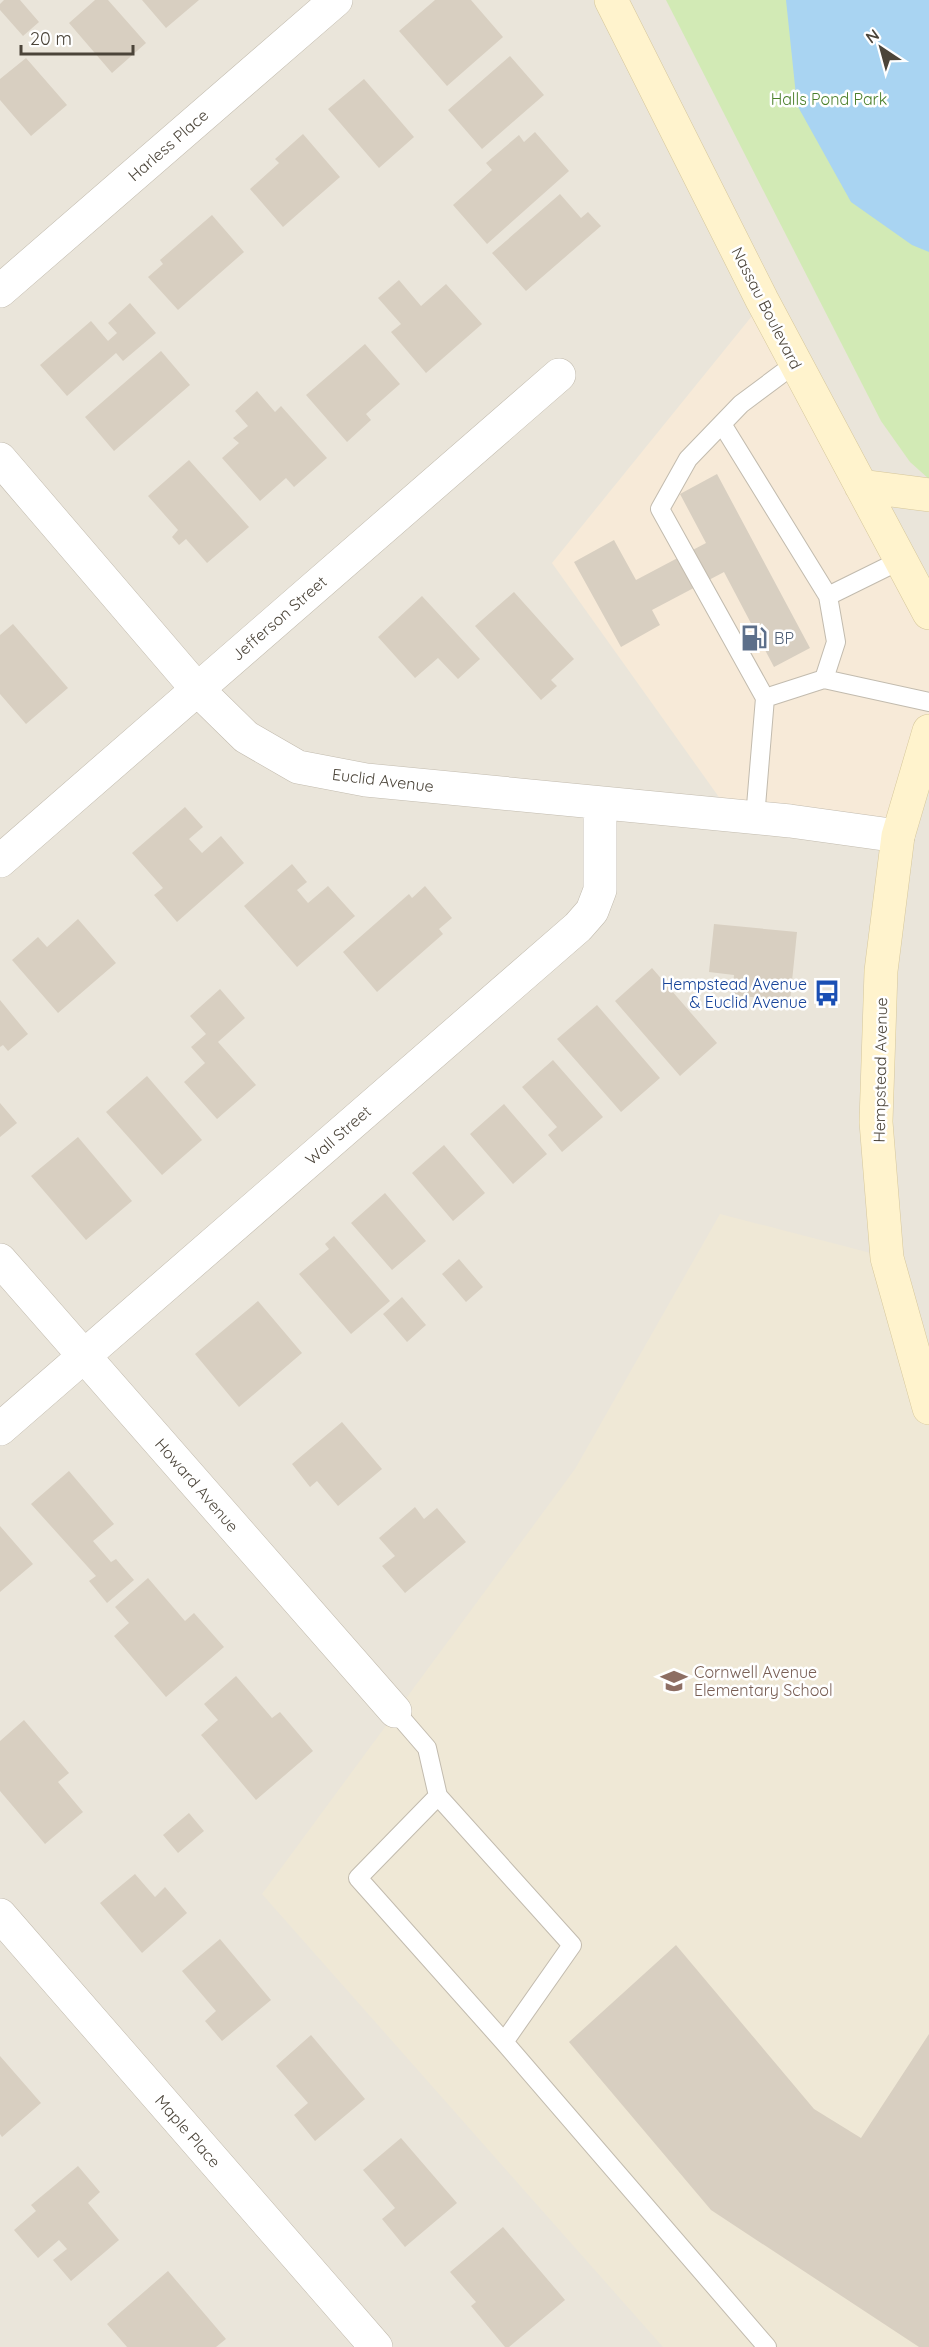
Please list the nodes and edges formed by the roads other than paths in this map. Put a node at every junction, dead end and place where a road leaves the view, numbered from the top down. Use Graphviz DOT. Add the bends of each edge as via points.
graph roads {
  1 [pos="336,0"];
  2 [pos="611,0"];
  3 [pos="0,291"];
  4 [pos="796,363"];
  5 [pos="559,375"];
  6 [pos="722,424"];
  7 [pos="0,459"];
  8 [pos="861,486"];
  9 [pos="929,495"];
  10 [pos="901,560"];
  11 [pos="828,596"];
  12 [pos="929,613"];
  13 [pos="824,679"];
  14 [pos="197,689"];
  15 [pos="765,698"];
  16 [pos="929,702"];
  17 [pos="929,731"];
  18 [pos="600,803"];
  19 [pos="754,818"];
  20 [pos="898,836"];
  21 [pos="0,861"];
  22 [pos="0,1260"];
  23 [pos="83,1356"];
  24 [pos="928,1398"];
  25 [pos="0,1429"];
  26 [pos="395,1710"];
  27 [pos="438,1796"];
  28 [pos="0,1915"];
  29 [pos="504,2042"];
  30 [pos="376,2347"];
  31 [pos="767,2347"];
  1 -- 3 [label="street, Harless Place"];
  2 -- 4 [label="main road, Nassau Boulevard"];
  4 -- 6 [label="lane" via="741,404"];
  4 -- 8 [label="main road, Nassau Boulevard"];
  5 -- 14 [label="street, Jefferson Street"];
  6 -- 11 [label="lane"];
  6 -- 15 [label="lane" via="688,459 660,509"];
  7 -- 14 [label="street, Euclid Avenue"];
  8 -- 9 [label="main road"];
  8 -- 10 [label="main road, Nassau Boulevard"];
  10 -- 11 [label="lane"];
  10 -- 12 [label="main road, Nassau Boulevard"];
  11 -- 13 [label="lane" via="836,642"];
  13 -- 15 [label="lane"];
  13 -- 16 [label="lane"];
  14 -- 18 [label="street, Euclid Avenue" via="246,736 298,767 366,780"];
  14 -- 21 [label="street, Jefferson Street"];
  15 -- 19 [label="lane"];
  17 -- 20 [label="main road, Hempstead Avenue"];
  18 -- 19 [label="street, Euclid Avenue"];
  18 -- 23 [label="street, Wall Street" via="600,890 592,911 578,927"];
  19 -- 20 [label="street, Euclid Avenue"];
  20 -- 24 [label="main road, Hempstead Avenue" via="881,971 876,1122 887,1258"];
  22 -- 23 [label="street, Howard Avenue"];
  23 -- 25 [label="street, Wall Street"];
  23 -- 26 [label="street, Howard Avenue"];
  26 -- 27 [label="lane" via="427,1748"];
  27 -- 29 [label="lane" via="572,1945"];
  27 -- 29 [label="lane" via="358,1878"];
  28 -- 30 [label="street, Maple Place"];
  29 -- 31 [label="lane"];
}
